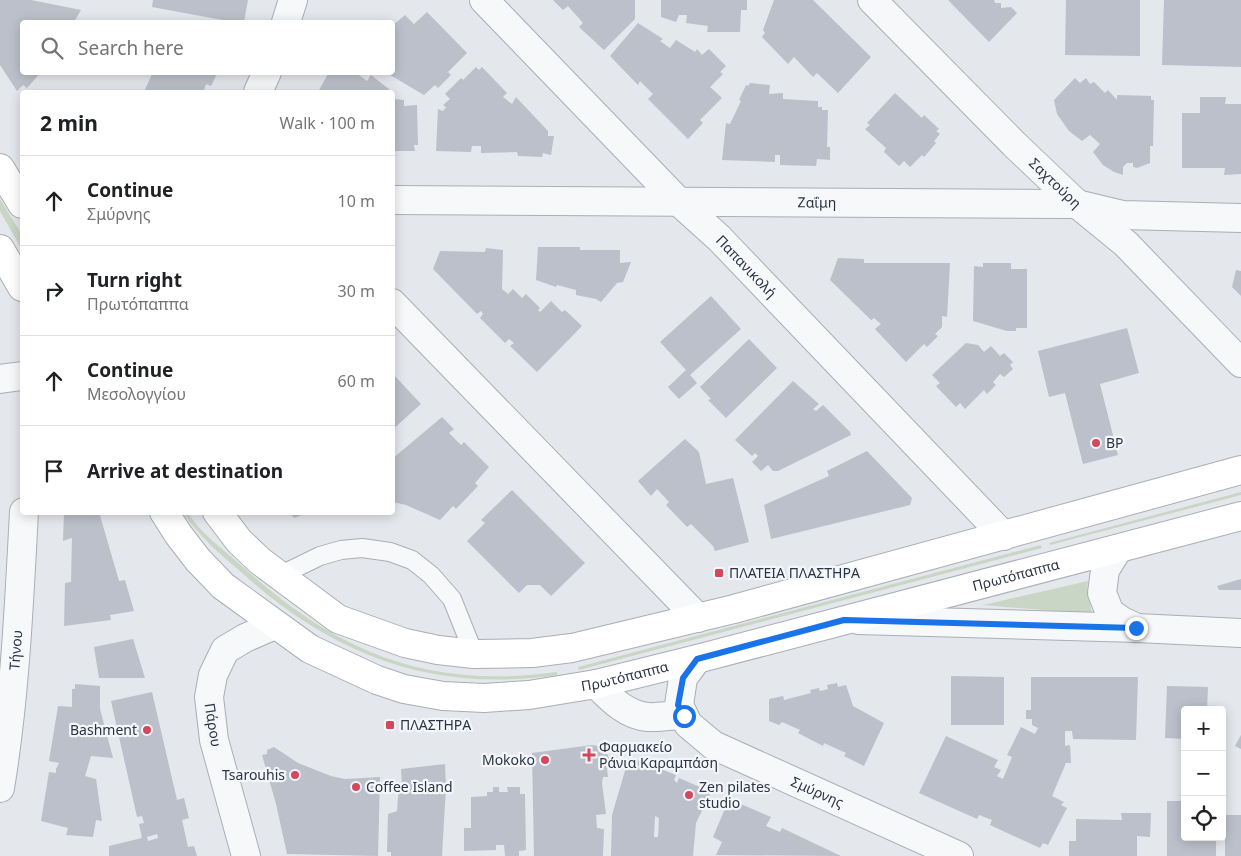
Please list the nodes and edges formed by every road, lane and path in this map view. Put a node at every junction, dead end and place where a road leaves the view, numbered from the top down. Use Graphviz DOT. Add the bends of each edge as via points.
graph roads {
  1 [pos="292,0"];
  2 [pos="484,0"];
  3 [pos="872,0"];
  4 [pos="287,20"];
  5 [pos="266,75"];
  6 [pos="259,90"];
  7 [pos="0,168"];
  8 [pos="395,200"];
  9 [pos="20,201"];
  10 [pos="679,202"];
  11 [pos="1077,204"];
  12 [pos="1241,218"];
  13 [pos="0,249"];
  14 [pos="20,284"];
  15 [pos="395,306"];
  16 [pos="1241,363"];
  17 [pos="20,376"];
  18 [pos="0,379"];
  19 [pos="1241,470"];
  20 [pos="24,515"];
  21 [pos="166,515"];
  22 [pos="218,515"];
  23 [pos="1241,516"];
  24 [pos="1004,536"];
  25 [pos="1118,549"];
  26 [pos="279,576"];
  27 [pos="698,618"];
  28 [pos="844,620"];
  29 [pos="274,625"];
  30 [pos="1136,628"];
  31 [pos="1241,633"];
  32 [pos="474,654"];
  33 [pos="697,659"];
  34 [pos="7,681"];
  35 [pos="596,684"];
  36 [pos="684,716"];
  37 [pos="0,788"];
  38 [pos="246,856"];
  39 [pos="959,856"];
  1 -- 4 [label="street"];
  2 -- 10 [label="street, Παπανικολή"];
  3 -- 11 [label="street, Σαχτούρη"];
  5 -- 6 [label="street"];
  7 -- 9 [label="street"];
  8 -- 10 [label="street, Ζαΐμη"];
  10 -- 11 [label="street, Ζαΐμη"];
  10 -- 24 [label="street, Παπανικολή" via="719,238"];
  11 -- 12 [label="street, Ζαΐμη" via="1123,215"];
  11 -- 16 [label="street, Σαχτούρη" via="1126,244"];
  13 -- 14 [label="street"];
  15 -- 27 [label="street"];
  17 -- 18 [label="street"];
  19 -- 24 [label="street"];
  20 -- 34 [label="street, Τήνου"];
  21 -- 29 [label="street, Πρωτόπαππα" via="198,560"];
  22 -- 26 [label="street" via="239,541"];
  23 -- 25 [label="street, Πρωτόπαππα"];
  24 -- 27 [label="street"];
  25 -- 28 [label="street, Πρωτόπαππα"];
  25 -- 30 [label="street" via="1104,570 1102,594 1110,613"];
  26 -- 32 [label="street" via="338,619 405,643"];
  26 -- 32 [label="lane" via="320,556 341,550 362,548 405,557 431,575 452,599"];
  27 -- 32 [label="street" via="572,648 532,653"];
  28 -- 30 [label="street"];
  28 -- 33 [label="street, Πρωτόπαππα"];
  29 -- 35 [label="street, Πρωτόπαππα" via="310,649 376,680 404,689 443,696 484,698 529,695"];
  29 -- 38 [label="street, Πάρου" via="225,650 213,674 209,697 214,740"];
  30 -- 31 [label="street"];
  33 -- 35 [label="street, Πρωτόπαππα"];
  33 -- 36 [label="street" via="683,678 678,705"];
  34 -- 37 [label="street, Τήνου" via="7,747"];
  35 -- 36 [label="street" via="627,710 647,717"];
  36 -- 39 [label="street, Σμύρνης" via="688,724 713,745"];
}
